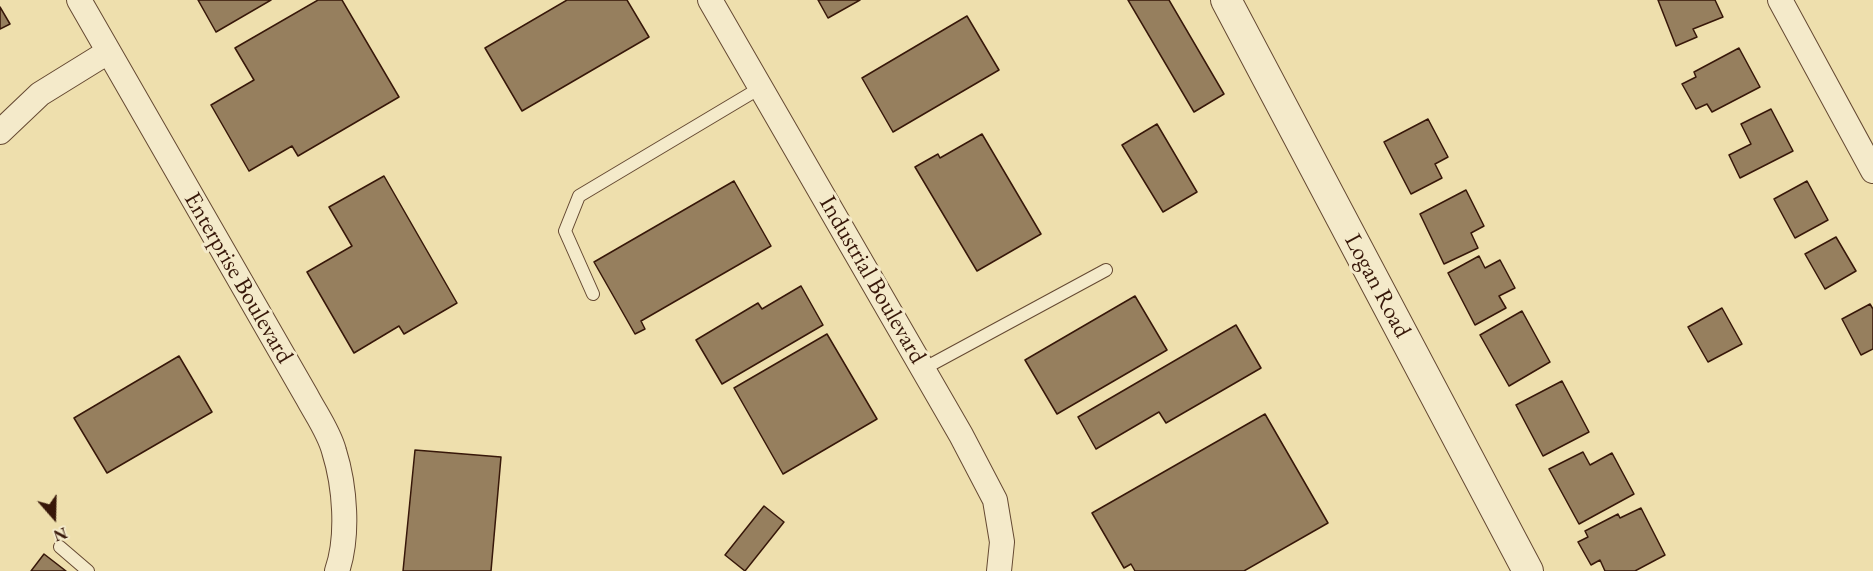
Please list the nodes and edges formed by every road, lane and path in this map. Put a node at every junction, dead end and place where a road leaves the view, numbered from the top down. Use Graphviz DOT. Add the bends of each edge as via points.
graph roads {
  1 [pos="79,0"];
  2 [pos="710,0"];
  3 [pos="1226,0"];
  4 [pos="1780,0"];
  5 [pos="108,52"];
  6 [pos="760,88"];
  7 [pos="0,132"];
  8 [pos="1873,171"];
  9 [pos="1106,270"];
  10 [pos="593,294"];
  11 [pos="923,369"];
  12 [pos="60,547"];
  13 [pos="1000,570"];
  14 [pos="88,571"];
  15 [pos="337,571"];
  16 [pos="1528,571"];
  1 -- 5 [label="street, Enterprise Boulevard"];
  2 -- 6 [label="street, Industrial Boulevard"];
  3 -- 16 [label="street, Logan Road"];
  4 -- 8 [label="street"];
  5 -- 7 [label="street" via="40,94"];
  5 -- 15 [label="street, Enterprise Boulevard" via="334,450 344,502 342,555"];
  6 -- 10 [label="lane" via="579,196 565,231"];
  6 -- 11 [label="street, Industrial Boulevard"];
  9 -- 11 [label="lane"];
  11 -- 13 [label="street, Industrial Boulevard" via="995,500 1002,542"];
  12 -- 14 [label="lane"];
}
